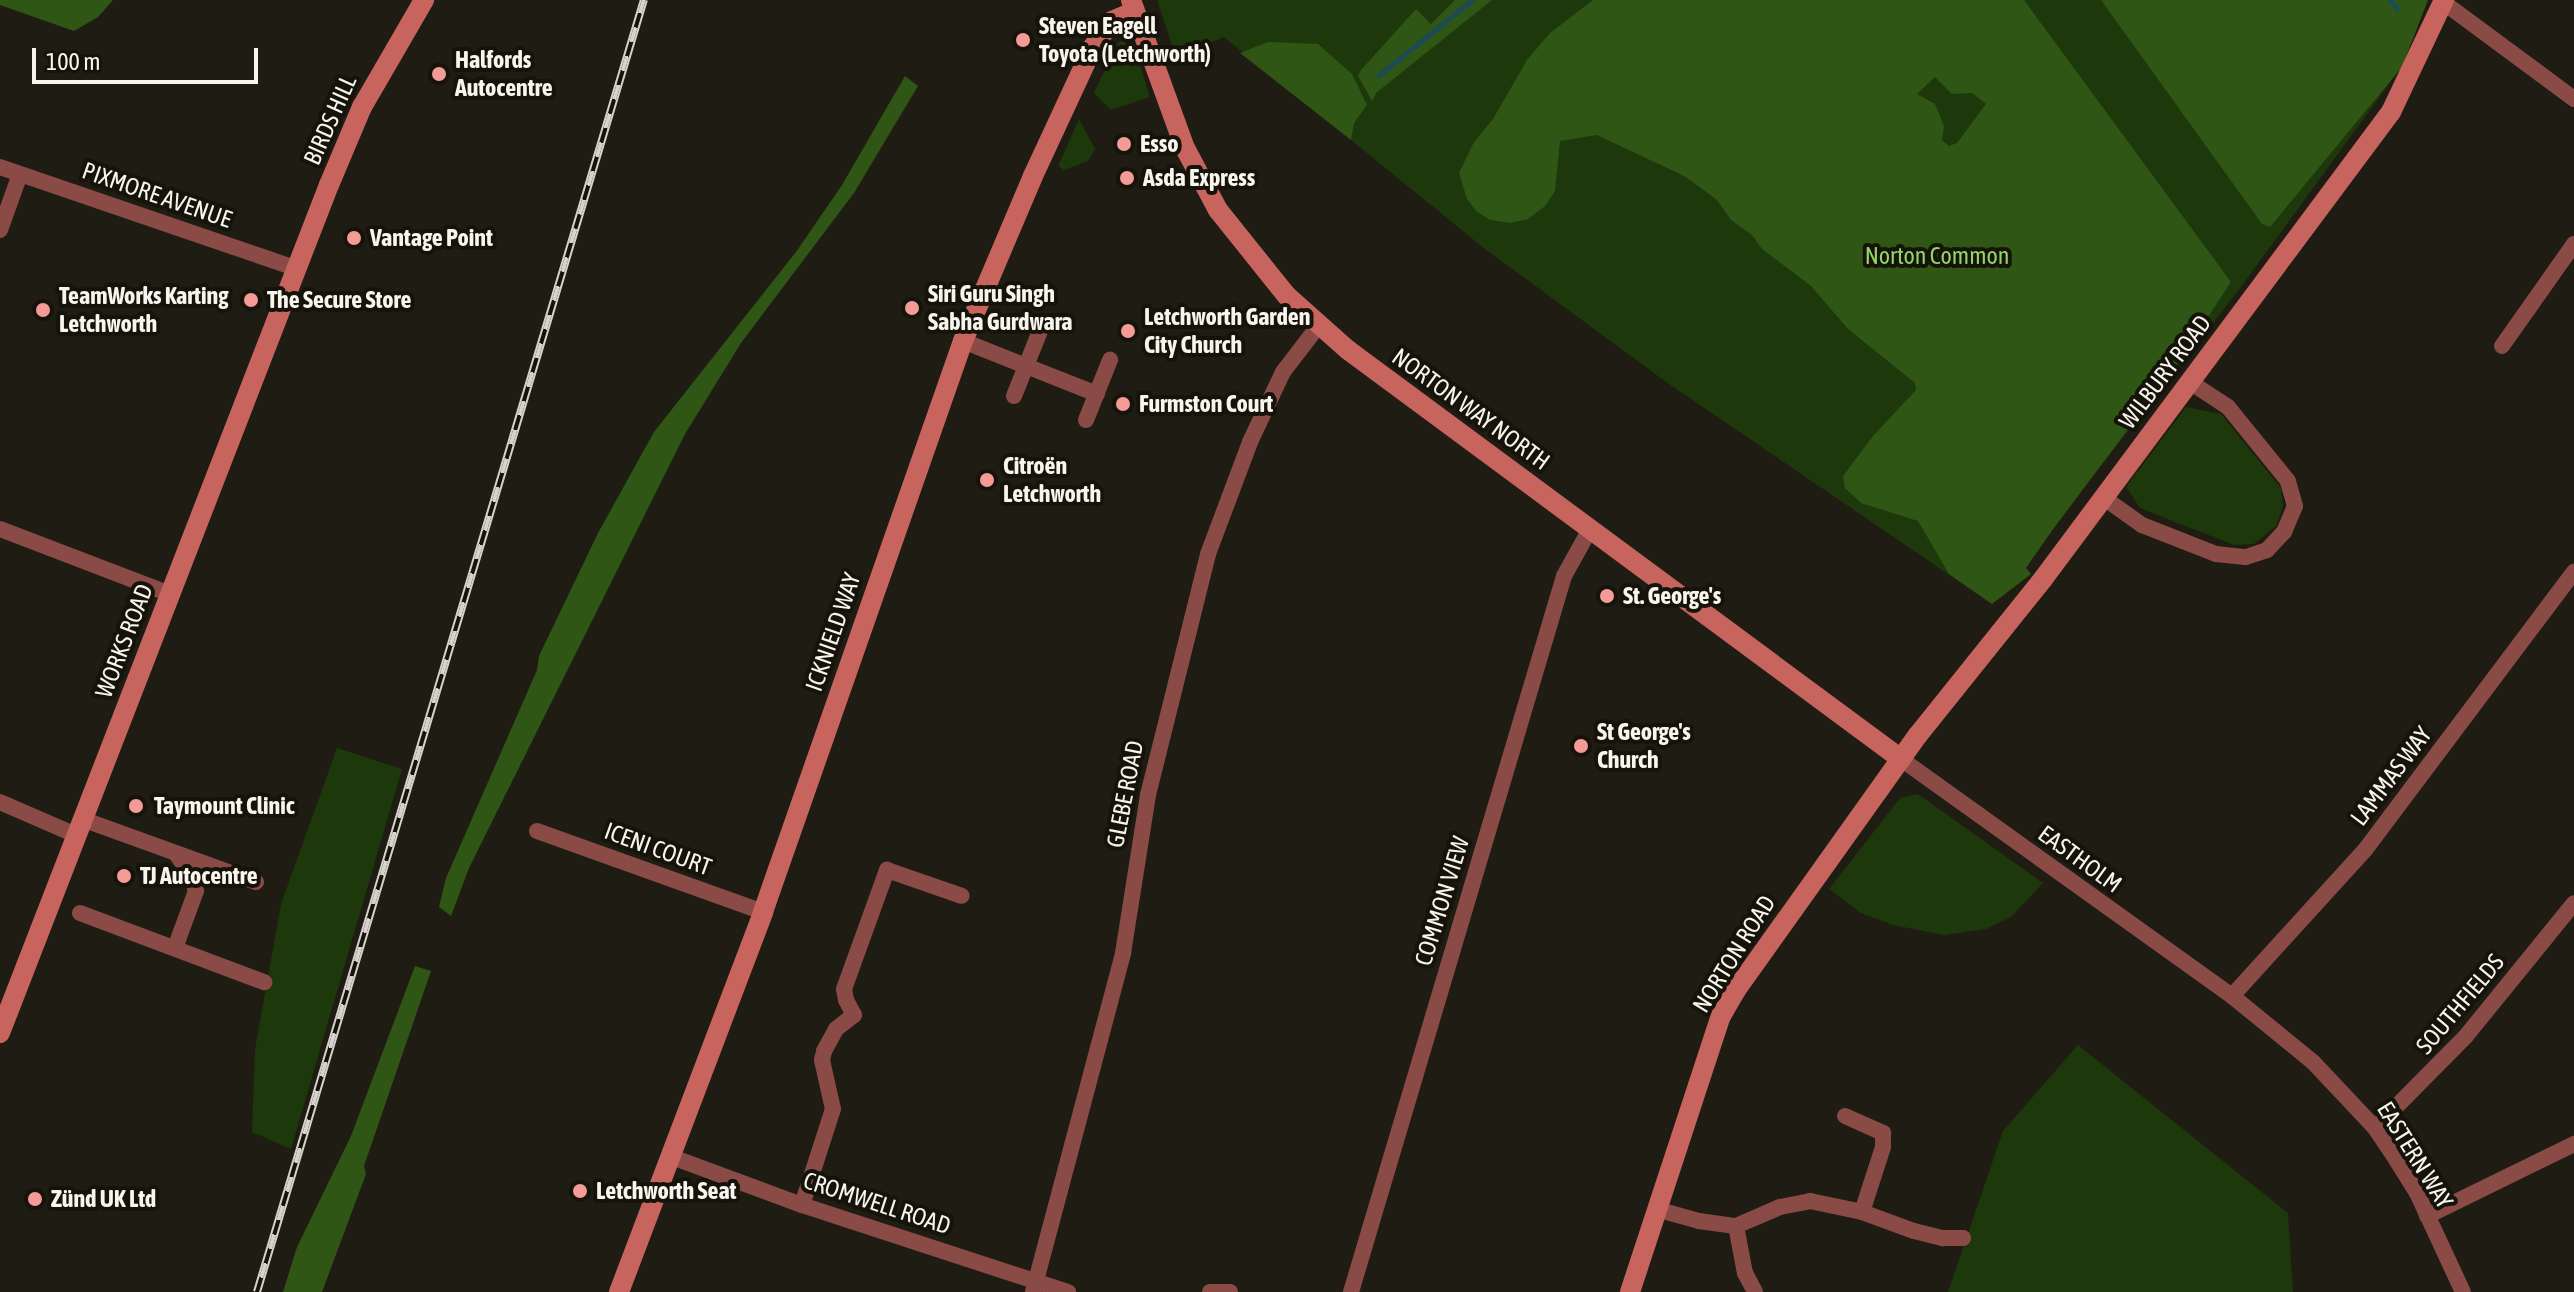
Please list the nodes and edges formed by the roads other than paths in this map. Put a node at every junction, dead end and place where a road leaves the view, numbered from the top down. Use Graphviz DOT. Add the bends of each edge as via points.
graph roads {
  1 [pos="424,0"];
  2 [pos="2444,1"];
  3 [pos="1132,6"];
  4 [pos="2574,99"];
  5 [pos="0,167"];
  6 [pos="20,174"];
  7 [pos="0,230"];
  8 [pos="2574,244"];
  9 [pos="298,269"];
  10 [pos="1319,325"];
  11 [pos="1040,331"];
  12 [pos="963,341"];
  13 [pos="2502,346"];
  14 [pos="1110,360"];
  15 [pos="1027,366"];
  16 [pos="2190,382"];
  17 [pos="1097,394"];
  18 [pos="1014,396"];
  19 [pos="1086,420"];
  20 [pos="2104,498"];
  21 [pos="0,529"];
  22 [pos="1590,529"];
  23 [pos="2574,572"];
  24 [pos="170,594"];
  25 [pos="1901,759"];
  26 [pos="0,802"];
  27 [pos="79,827"];
  28 [pos="537,831"];
  29 [pos="177,855"];
  30 [pos="256,882"];
  31 [pos="962,896"];
  32 [pos="2574,903"];
  33 [pos="763,912"];
  34 [pos="80,913"];
  35 [pos="175,948"];
  36 [pos="264,982"];
  37 [pos="2232,996"];
  38 [pos="0,1033"];
  39 [pos="1845,1116"];
  40 [pos="2375,1128"];
  41 [pos="2574,1144"];
  42 [pos="672,1157"];
  43 [pos="802,1205"];
  44 [pos="1656,1209"];
  45 [pos="1862,1212"];
  46 [pos="2427,1216"];
  47 [pos="1736,1226"];
  48 [pos="1963,1238"];
  49 [pos="1035,1287"];
  50 [pos="619,1292"];
  51 [pos="1068,1292"];
  52 [pos="1210,1292"];
  53 [pos="1230,1292"];
  54 [pos="1351,1292"];
  55 [pos="1630,1292"];
  56 [pos="1755,1292"];
  57 [pos="2463,1292"];
  1 -- 9 [label="street, BIRDS HILL" via="362,107"];
  2 -- 4 [label="street"];
  2 -- 16 [label="street, WILBURY ROAD" via="2391,112"];
  3 -- 10 [label="street, NORTON WAY NORTH" via="1180,136 1218,210 1272,279"];
  3 -- 12 [label="street, ICKNIELD WAY" via="1112,21 1093,47"];
  5 -- 6 [label="street, PIXMORE AVENUE"];
  6 -- 7 [label="street"];
  6 -- 9 [label="street, PIXMORE AVENUE"];
  8 -- 13 [label="street"];
  9 -- 24 [label="street, WORKS ROAD"];
  10 -- 22 [label="street, NORTON WAY NORTH"];
  10 -- 49 [label="street, GLEBE ROAD" via="1283,372 1208,554 1151,780 1123,953"];
  11 -- 15 [label="street"];
  12 -- 15 [label="street"];
  12 -- 33 [label="street, ICKNIELD WAY"];
  14 -- 17 [label="street"];
  15 -- 17 [label="street"];
  15 -- 18 [label="street"];
  16 -- 20 [label="street, WILBURY ROAD"];
  16 -- 20 [label="street" via="2228,407 2288,481 2295,506 2284,532 2267,550 2246,557 2216,554 2142,525"];
  17 -- 19 [label="street"];
  20 -- 25 [label="street, WILBURY ROAD"];
  21 -- 24 [label="street"];
  22 -- 25 [label="street, NORTON WAY NORTH"];
  22 -- 54 [label="street, COMMON VIEW" via="1564,576"];
  23 -- 37 [label="street, LAMMAS WAY" via="2365,850"];
  24 -- 27 [label="street, WORKS ROAD"];
  25 -- 37 [label="street, EASTHOLM"];
  25 -- 44 [label="street, NORTON ROAD" via="1721,1016"];
  26 -- 27 [label="street"];
  27 -- 29 [label="street"];
  27 -- 38 [label="street, WORKS ROAD"];
  28 -- 33 [label="street, ICENI COURT"];
  29 -- 30 [label="street"];
  29 -- 35 [label="street" via="196,891"];
  31 -- 43 [label="street" via="887,870 844,989 854,1015 836,1029 824,1051 833,1109"];
  32 -- 40 [label="street, SOUTHFIELDS" via="2443,1062"];
  33 -- 42 [label="street, ICKNIELD WAY"];
  34 -- 35 [label="street"];
  35 -- 36 [label="street"];
  37 -- 40 [label="street, EASTERN WAY" via="2313,1062"];
  39 -- 45 [label="street" via="1883,1133"];
  40 -- 46 [label="street, EASTERN WAY"];
  41 -- 46 [label="street"];
  42 -- 43 [label="street, CROMWELL ROAD"];
  42 -- 50 [label="street, ICKNIELD WAY"];
  43 -- 49 [label="street, CROMWELL ROAD"];
  44 -- 47 [label="street"];
  44 -- 55 [label="street, NORTON ROAD"];
  45 -- 47 [label="street" via="1810,1201"];
  45 -- 48 [label="street" via="1914,1231"];
  46 -- 57 [label="street, EASTERN WAY"];
  47 -- 56 [label="street" via="1745,1273"];
  49 -- 51 [label="street, CROMWELL ROAD"];
  52 -- 53 [label="street"];
}
